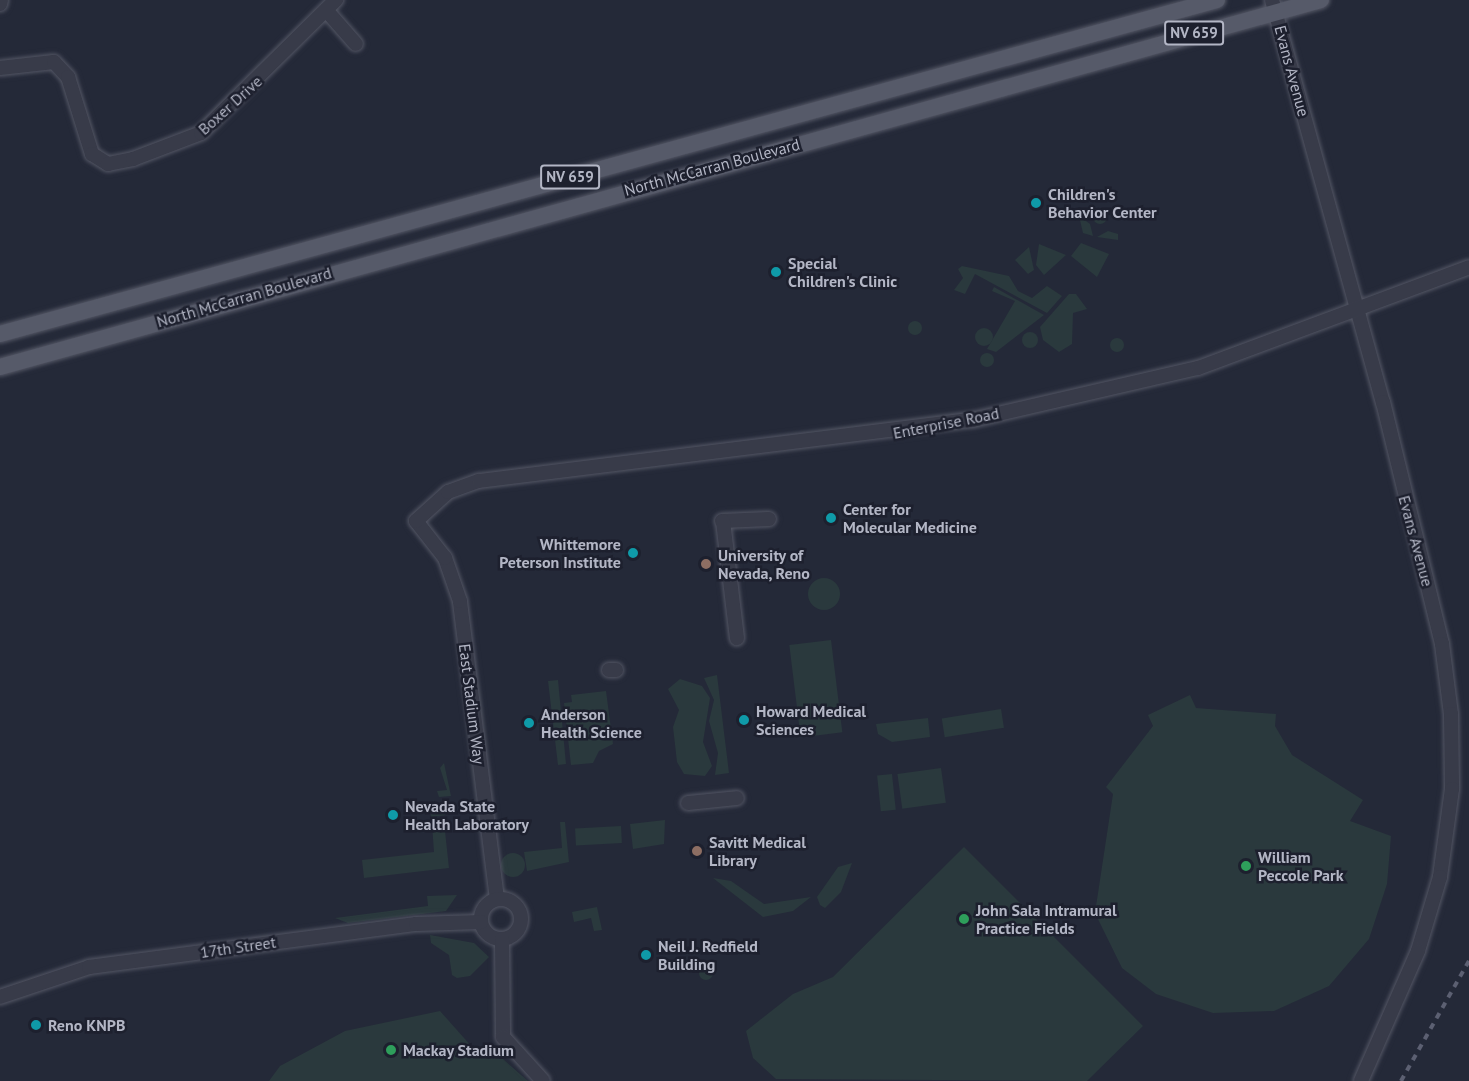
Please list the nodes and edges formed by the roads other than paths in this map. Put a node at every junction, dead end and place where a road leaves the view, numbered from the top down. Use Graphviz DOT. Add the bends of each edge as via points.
graph roads {
  1 [pos="1183,0"];
  2 [pos="1217,0"];
  3 [pos="1321,0"];
  4 [pos="331,5"];
  5 [pos="1273,5"];
  6 [pos="1141,20"];
  7 [pos="356,44"];
  8 [pos="0,68"];
  9 [pos="1469,267"];
  10 [pos="1357,308"];
  11 [pos="0,334"];
  12 [pos="0,367"];
  13 [pos="769,519"];
  14 [pos="416,521"];
  15 [pos="737,638"];
  16 [pos="737,798"];
  17 [pos="688,803"];
  18 [pos="497,899"];
  19 [pos="481,922"];
  20 [pos="502,939"];
  21 [pos="0,997"];
  22 [pos="543,1081"];
  23 [pos="1361,1081"];
  1 -- 6 [label="main road"];
  2 -- 6 [label="main road, North McCarran Boulevard / NV 659"];
  3 -- 5 [label="main road, North McCarran Boulevard / NV 659"];
  4 -- 7 [label="street, Boxer Drive"];
  4 -- 8 [label="street, Boxer Drive" via="201,133 166,150 108,164 92,154 63,69 45,60"];
  5 -- 10 [label="street, Evans Avenue"];
  5 -- 12 [label="main road, North McCarran Boulevard / NV 659"];
  6 -- 11 [label="main road, North McCarran Boulevard / NV 659"];
  9 -- 10 [label="street, Enterprise Road"];
  10 -- 14 [label="street, Enterprise Road" via="1173,375 914,431 479,481 448,492"];
  10 -- 23 [label="street, Evans Avenue" via="1442,644 1453,764 1447,838 1429,920"];
  13 -- 15 [label="street" via="723,521"];
  14 -- 18 [label="street, East Stadium Way" via="445,558 458,593"];
  16 -- 17 [label="street"];
  18 -- 19 [label="street" via="483,910"];
  18 -- 20 [label="street" via="514,903 521,914 516,932"];
  19 -- 20 [label="street" via="487,933"];
  19 -- 21 [label="street, 17th Street" via="416,924 89,967"];
  20 -- 22 [label="street" via="503,1037"];
}
